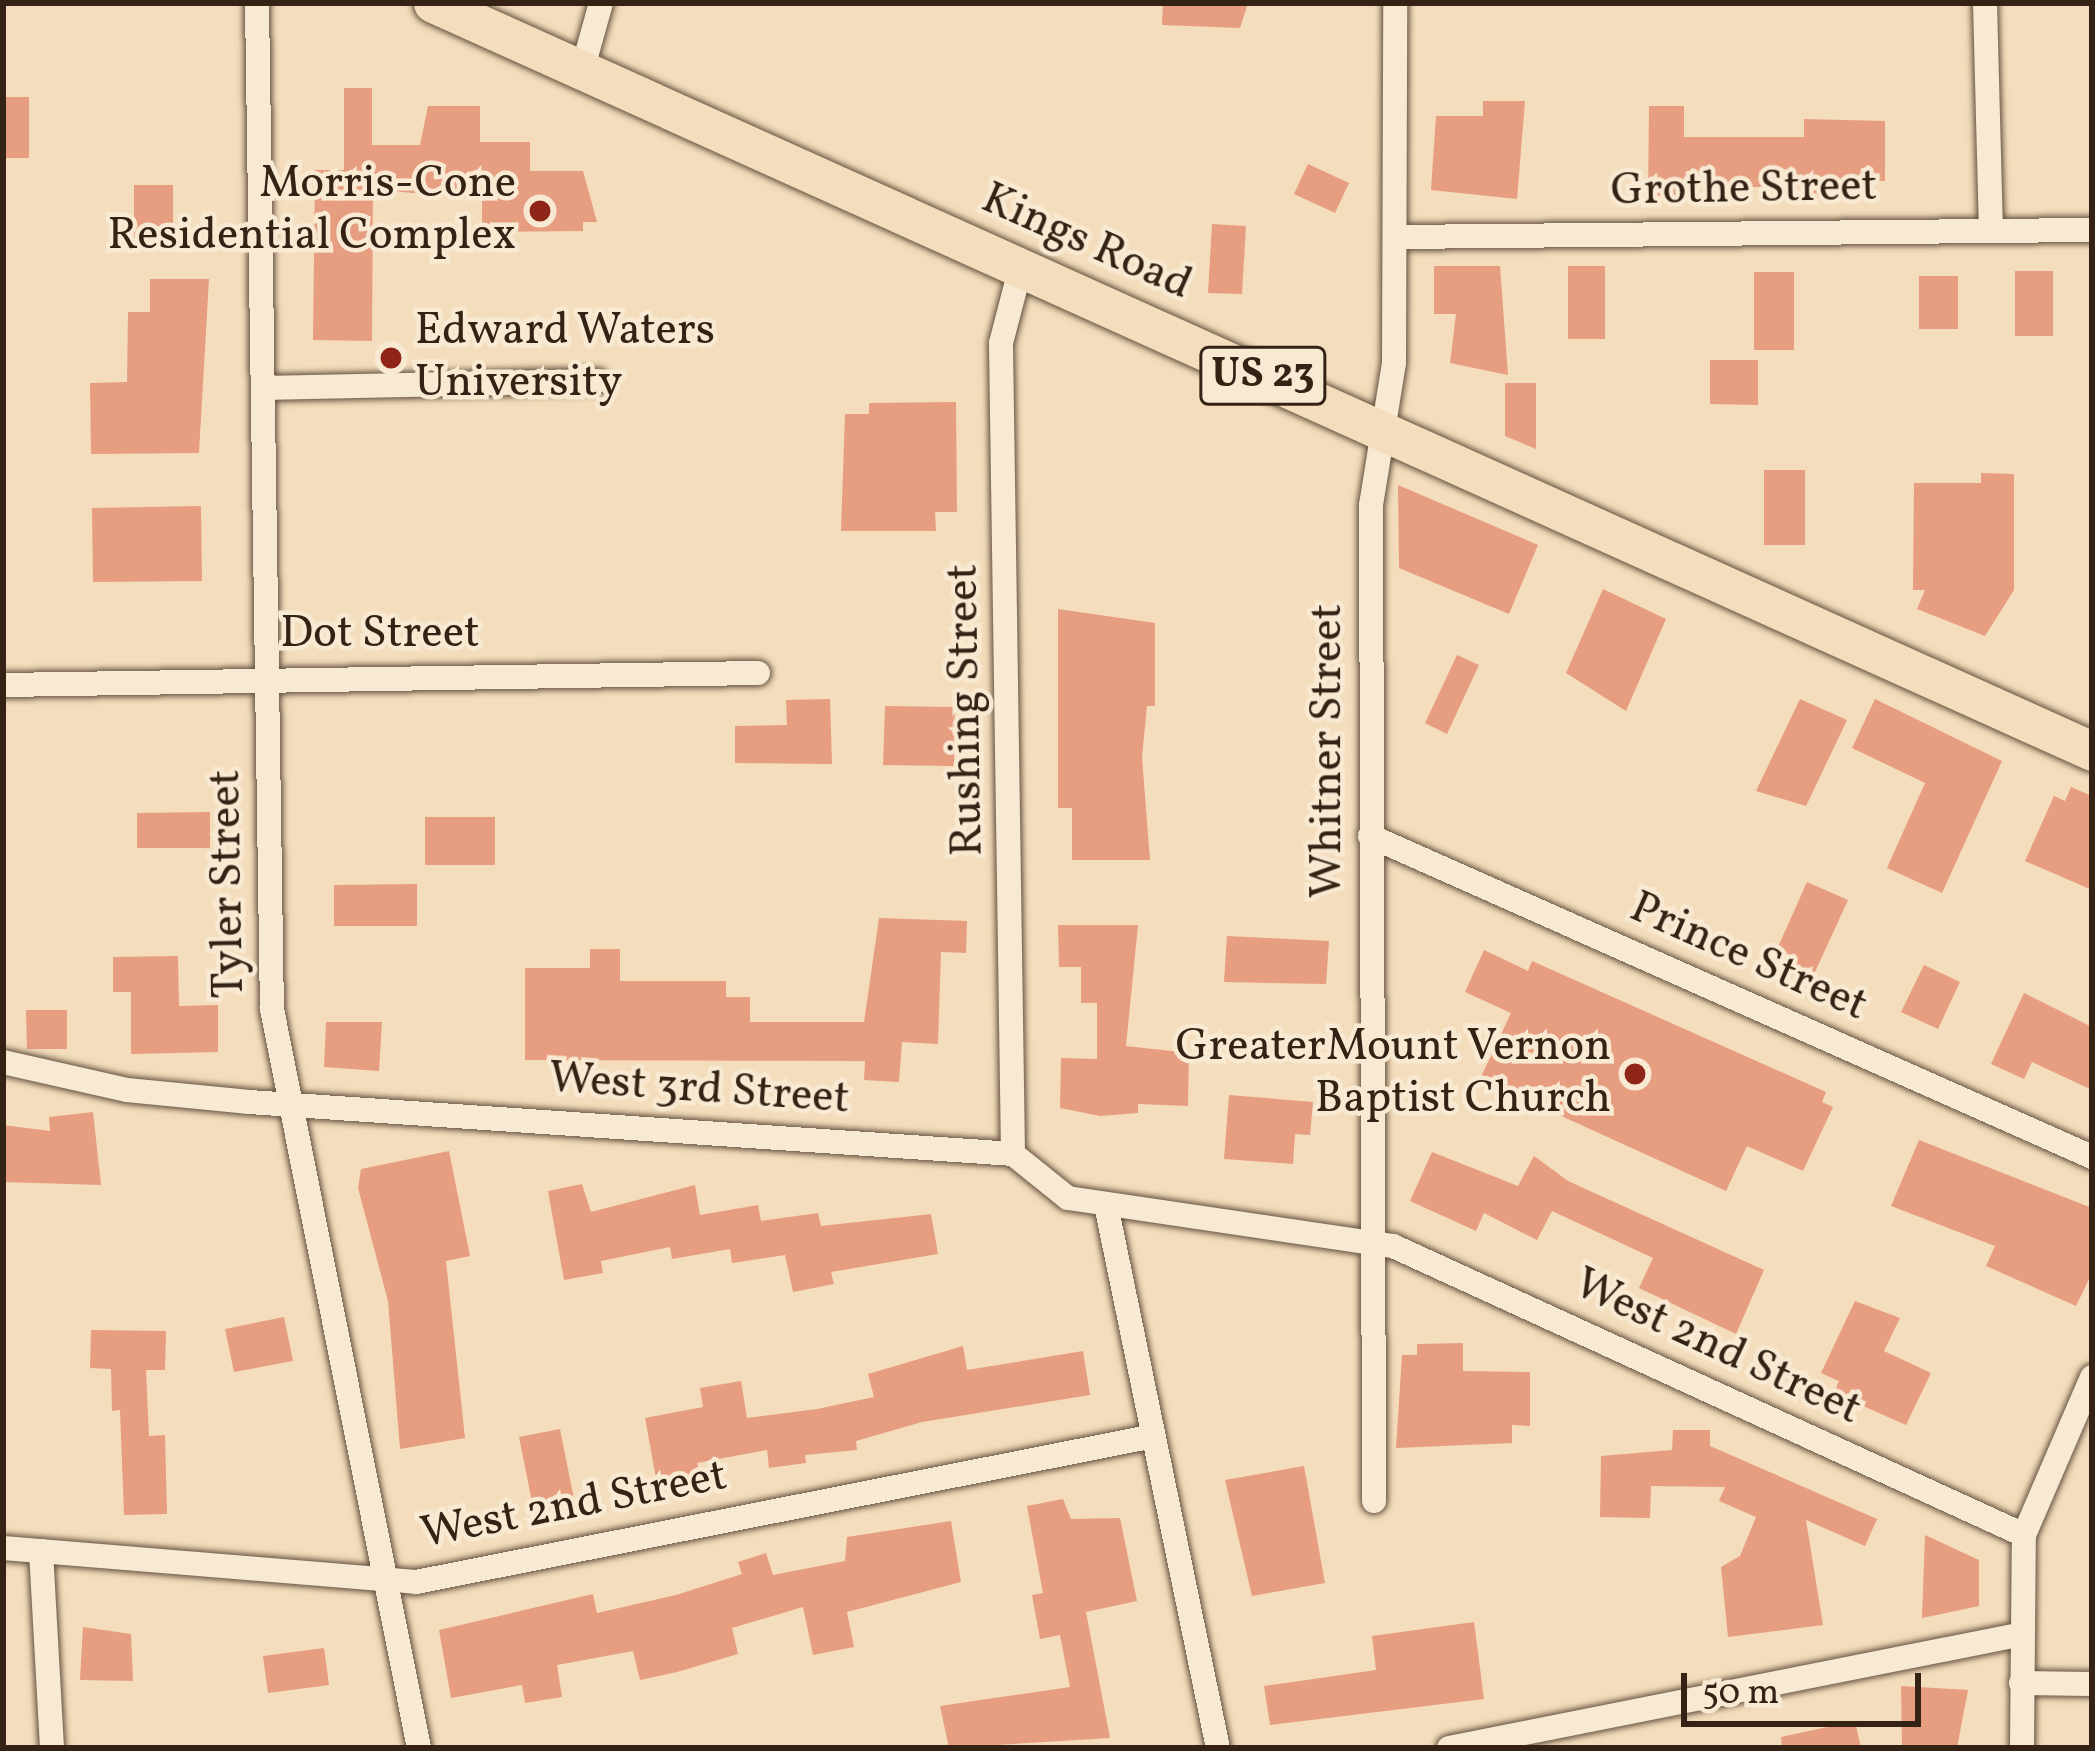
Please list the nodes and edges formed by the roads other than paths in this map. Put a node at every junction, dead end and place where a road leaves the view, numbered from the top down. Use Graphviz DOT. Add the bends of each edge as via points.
graph roads {
  1 [pos="257,3"];
  2 [pos="433,3"];
  3 [pos="601,3"];
  4 [pos="1395,3"];
  5 [pos="1985,3"];
  6 [pos="582,71"];
  7 [pos="1990,229"];
  8 [pos="2092,230"];
  9 [pos="1397,237"];
  10 [pos="1021,266"];
  11 [pos="597,381"];
  12 [pos="263,388"];
  13 [pos="1383,431"];
  14 [pos="758,673"];
  15 [pos="267,677"];
  16 [pos="3,685"];
  17 [pos="2092,751"];
  18 [pos="1370,836"];
  19 [pos="3,1062"];
  20 [pos="290,1103"];
  21 [pos="1013,1154"];
  22 [pos="2092,1157"];
  23 [pos="1106,1205"];
  24 [pos="1374,1239"];
  25 [pos="2092,1377"];
  26 [pos="1154,1436"];
  27 [pos="1374,1501"];
  28 [pos="2024,1535"];
  29 [pos="3,1548"];
  30 [pos="41,1551"];
  31 [pos="385,1576"];
  32 [pos="2018,1635"];
  33 [pos="2021,1683"];
  34 [pos="2092,1684"];
  35 [pos="52,1748"];
  36 [pos="419,1748"];
  37 [pos="1218,1748"];
  38 [pos="1449,1748"];
  39 [pos="2022,1748"];
  1 -- 12 [label="street, Tyler Street"];
  2 -- 6 [label="main road, Kings Road / US 23"];
  3 -- 6 [label="street"];
  4 -- 9 [label="street, Whitner Street"];
  5 -- 7 [label="street"];
  6 -- 10 [label="main road, Kings Road / US 23"];
  7 -- 8 [label="street, Grothe Street"];
  7 -- 9 [label="street, Grothe Street"];
  9 -- 13 [label="street, Whitner Street"];
  10 -- 13 [label="main road, Kings Road / US 23"];
  10 -- 21 [label="street, Rushing Street" via="1001,343"];
  11 -- 12 [label="street"];
  12 -- 15 [label="street, Tyler Street"];
  13 -- 17 [label="main road, Kings Road / US 23"];
  13 -- 18 [label="street, Whitner Street" via="1371,506"];
  14 -- 15 [label="street, Dot Street"];
  15 -- 16 [label="street, Dot Street"];
  15 -- 20 [label="street, Tyler Street" via="272,1009"];
  18 -- 22 [label="street, Prince Street"];
  18 -- 24 [label="street, Whitner Street"];
  19 -- 20 [label="street, West 3rd Street" via="127,1090"];
  20 -- 21 [label="street, West 3rd Street"];
  20 -- 31 [label="street, Tyler Street"];
  21 -- 23 [label="street" via="1067,1198"];
  23 -- 24 [label="street"];
  23 -- 26 [label="street"];
  24 -- 27 [label="street, Whitner Street"];
  24 -- 28 [label="street, West 2nd Street"];
  25 -- 28 [label="street"];
  26 -- 31 [label="street, West 2nd Street" via="416,1582"];
  26 -- 37 [label="street"];
  28 -- 32 [label="street"];
  29 -- 30 [label="street, West 2nd Street"];
  30 -- 31 [label="street, West 2nd Street"];
  30 -- 35 [label="street"];
  31 -- 36 [label="street, Tyler Street"];
  32 -- 33 [label="street"];
  32 -- 38 [label="street"];
  33 -- 34 [label="street"];
  33 -- 39 [label="street"];
}
